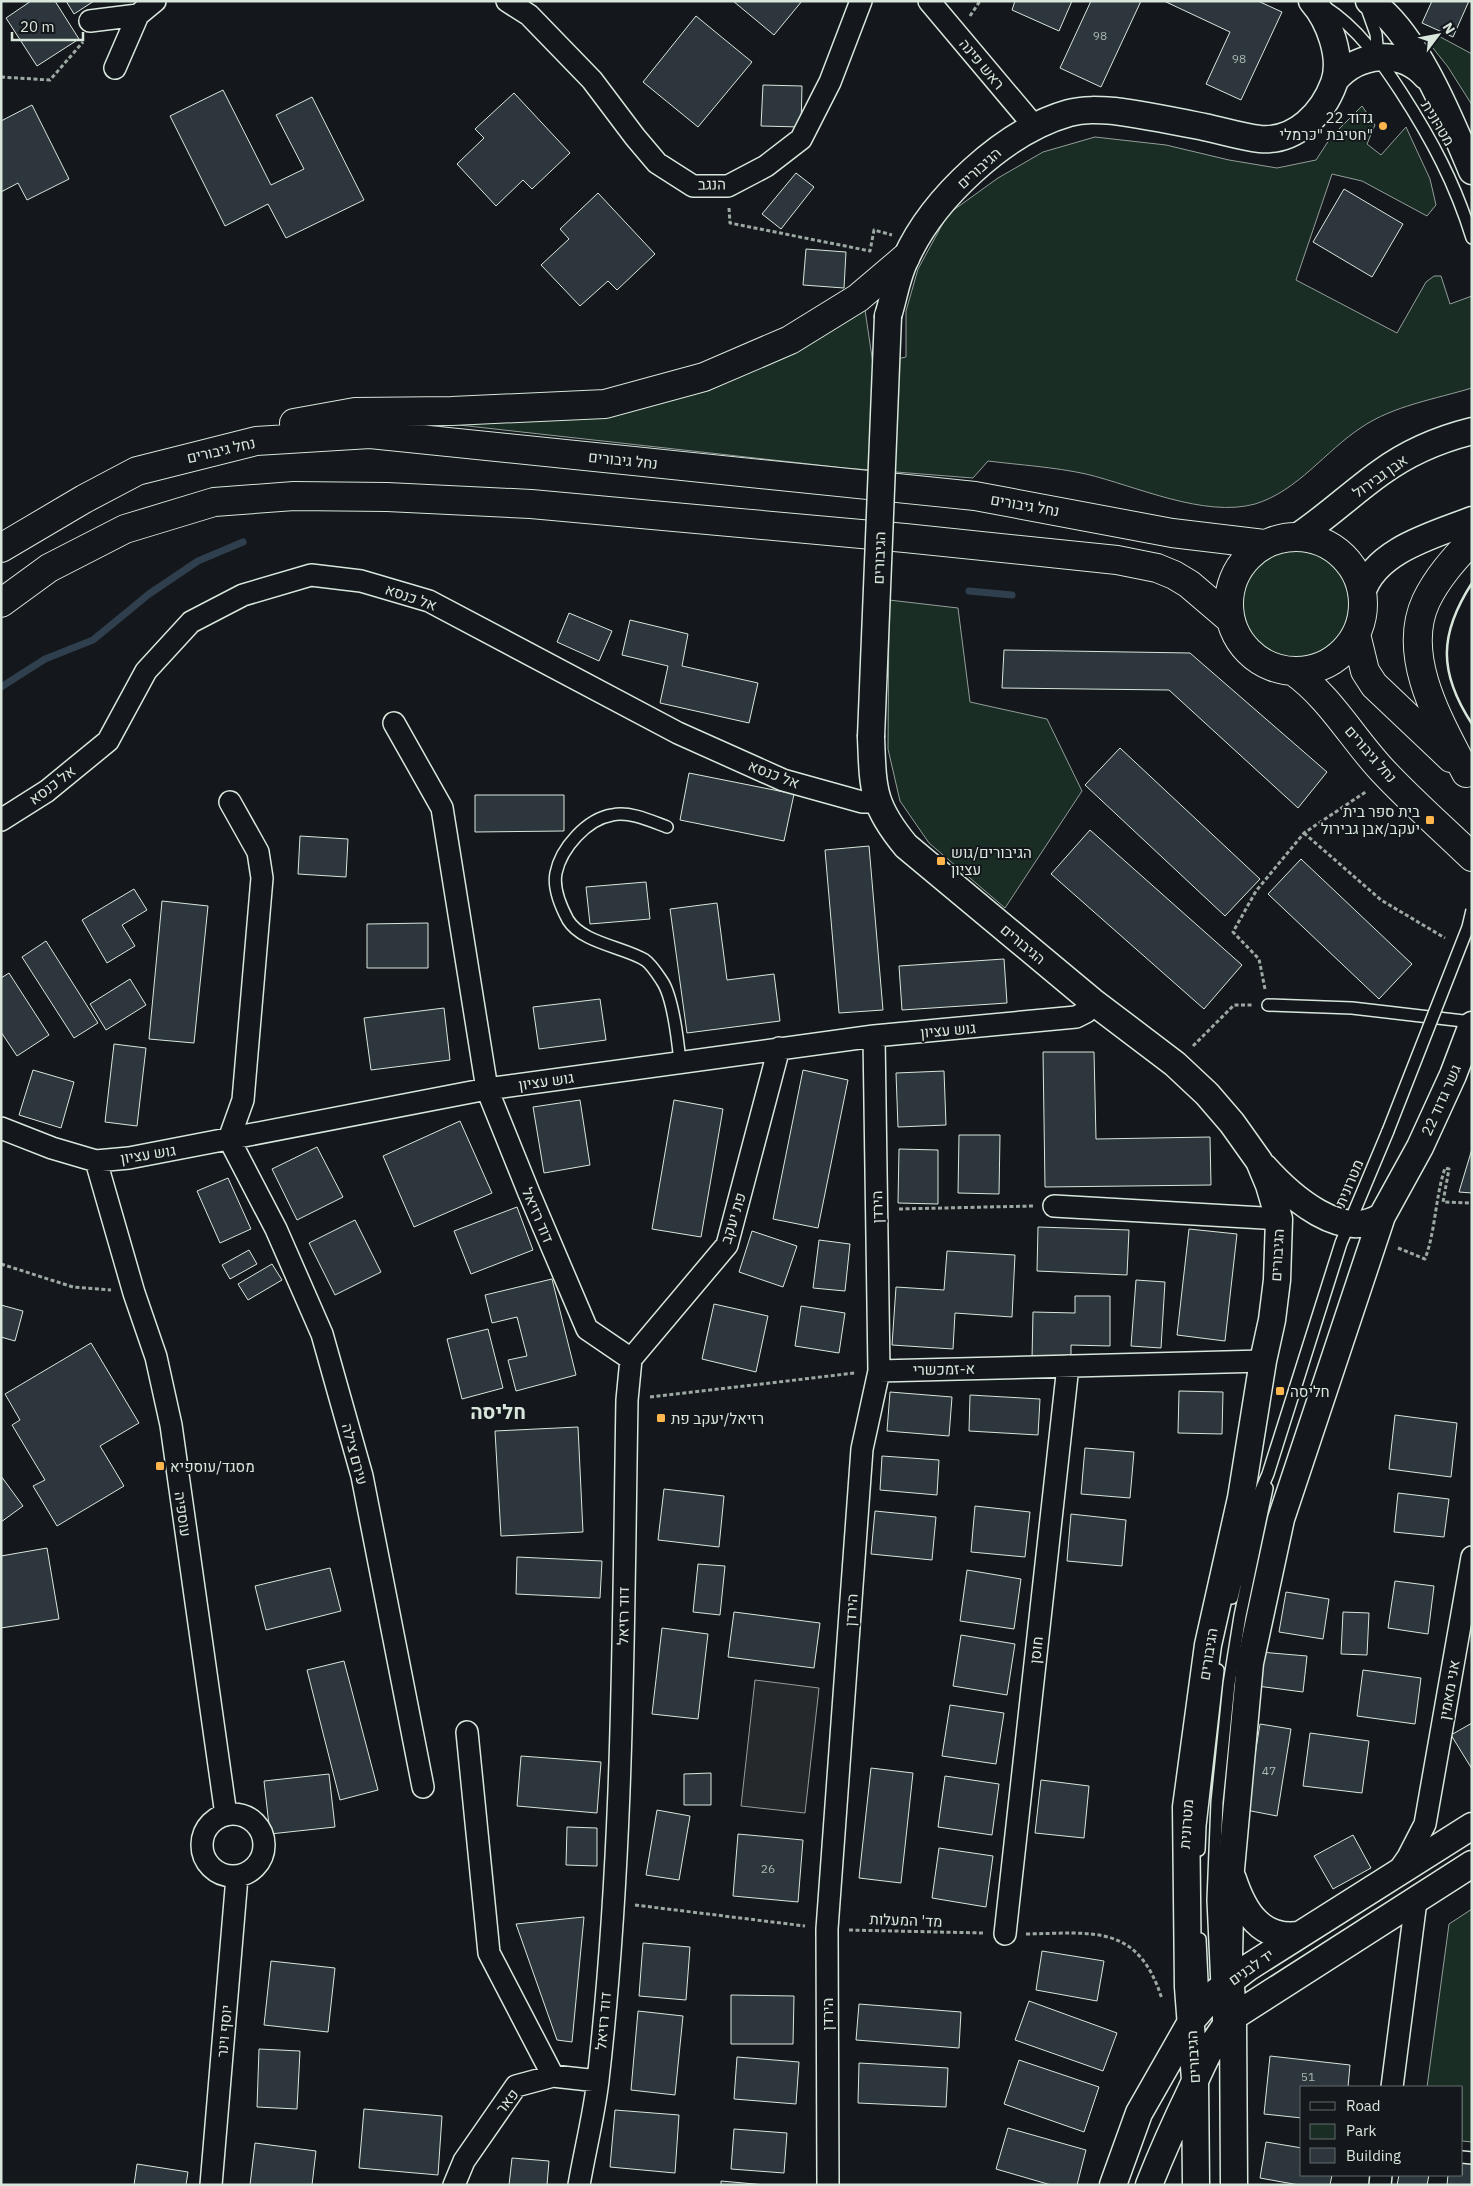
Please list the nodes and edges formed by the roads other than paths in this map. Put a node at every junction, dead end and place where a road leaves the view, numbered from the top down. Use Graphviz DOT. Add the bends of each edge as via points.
graph roads {
  1 [pos="156,1"];
  2 [pos="507,1"];
  3 [pos="861,1"];
  4 [pos="929,1"];
  5 [pos="1312,1"];
  6 [pos="1316,1"];
  7 [pos="1364,1"];
  8 [pos="1369,1"];
  9 [pos="138,15"];
  10 [pos="90,21"];
  11 [pos="1378,57"];
  12 [pos="115,68"];
  13 [pos="1428,78"];
  14 [pos="1335,80"];
  15 [pos="1035,127"];
  16 [pos="1472,171"];
  17 [pos="1472,238"];
  18 [pos="900,247"];
  19 [pos="1472,431"];
  20 [pos="166,463"];
  21 [pos="1472,520"];
  22 [pos="1297,537"];
  23 [pos="1472,540"];
  24 [pos="1264,544"];
  25 [pos="1,548"];
  26 [pos="1362,593"];
  27 [pos="1,603"];
  28 [pos="1230,619"];
  29 [pos="1356,634"];
  30 [pos="1292,671"];
  31 [pos="394,723"];
  32 [pos="1469,776"];
  33 [pos="230,802"];
  34 [pos="877,802"];
  35 [pos="1,820"];
  36 [pos="667,827"];
  37 [pos="1472,857"];
  38 [pos="1472,910"];
  39 [pos="1092,1001"];
  40 [pos="1268,1004"];
  41 [pos="1472,1023"];
  42 [pos="874,1036"];
  43 [pos="780,1048"];
  44 [pos="680,1062"];
  45 [pos="488,1089"];
  46 [pos="1,1128"];
  47 [pos="229,1139"];
  48 [pos="1420,1147"];
  49 [pos="96,1161"];
  50 [pos="1258,1161"];
  51 [pos="1054,1206"];
  52 [pos="1382,1216"];
  53 [pos="1279,1219"];
  54 [pos="1348,1225"];
  55 [pos="631,1359"];
  56 [pos="1263,1361"];
  57 [pos="1068,1366"];
  58 [pos="879,1371"];
  59 [pos="1268,1474"];
  60 [pos="1472,1557"];
  61 [pos="1222,1638"];
  62 [pos="1219,1657"];
  63 [pos="466,1732"];
  64 [pos="423,1787"];
  65 [pos="1217,1802"];
  66 [pos="226,1815"];
  67 [pos="1425,1824"];
  68 [pos="1463,1831"];
  69 [pos="1472,1864"];
  70 [pos="1231,1869"];
  71 [pos="237,1877"];
  72 [pos="1394,1877"];
  73 [pos="1416,1901"];
  74 [pos="1005,1934"];
  75 [pos="1299,1935"];
  76 [pos="1213,2022"];
  77 [pos="553,2076"];
  78 [pos="1195,2080"];
  79 [pos="598,2081"];
  80 [pos="1392,2086"];
  81 [pos="1222,2099"];
  82 [pos="211,2185"];
  83 [pos="454,2185"];
  84 [pos="579,2185"];
  85 [pos="828,2185"];
  86 [pos="1113,2185"];
  87 [pos="1149,2185"];
  88 [pos="1196,2185"];
  89 [pos="1207,2185"];
  90 [pos="1222,2185"];
  91 [pos="1234,2185"];
  1 -- 9 [label="street"];
  2 -- 3 [label="street, הנגב" via="528,16 592,80 658,163 693,186 728,186 766,166 801,139 830,82"];
  4 -- 15 [label="street, ראש פינה"];
  5 -- 14 [label="street, הגיבורים" via="1324,20 1335,50"];
  6 -- 11 [label="lane, מטרונית" via="1347,24"];
  7 -- 11 [label="lane, מטרונית" via="1376,34"];
  8 -- 13 [label="street" via="1394,23"];
  9 -- 10 [label="street"];
  9 -- 12 [label="street"];
  11 -- 13 [label="street" via="1399,58"];
  11 -- 14 [label="street" via="1358,63"];
  11 -- 17 [label="lane, מטרונית" via="1431,138 1460,201"];
  13 -- 16 [label="street"];
  14 -- 15 [label="street, הגיבורים" via="1320,111 1310,121 1297,130 1273,138 1261,139 1138,114 1090,109"];
  15 -- 18 [label="street, הגיבורים" via="988,157"];
  18 -- 20 [label="main road" via="858,298 790,340 704,377 606,404 355,412 291,423"];
  18 -- 34 [label="street, הגיבורים, bridge" via="888,316 871,737"];
  19 -- 22 [label="street, אבן גבירול" via="1440,441 1404,458"];
  20 -- 24 [label="main road, נחל גיבורים" via="256,441 370,434 975,496 1172,533"];
  20 -- 25 [label="main road, נחל גיבורים" via="130,476"];
  21 -- 26 [label="street" via="1391,556 1371,574"];
  22 -- 24 [label="main road" via="1280,538"];
  22 -- 26 [label="main road" via="1323,542 1345,558 1359,580"];
  23 -- 32 [label="main road" via="1447,568 1426,602 1417,642 1423,681 1440,724"];
  24 -- 28 [label="main road" via="1250,554 1238,570 1230,588"];
  26 -- 29 [label="main road" via="1362,614"];
  27 -- 28 [label="main road" via="49,568 125,529 214,502 294,496 368,496 531,504 1116,560 1157,568 1174,575"];
  28 -- 30 [label="main road" via="1241,642 1258,660 1280,670"];
  29 -- 30 [label="main road" via="1345,650 1330,662 1312,669"];
  29 -- 32 [label="main road" via="1365,671 1374,685"];
  30 -- 37 [label="main road, נחל גיבורים" via="1322,696 1383,771"];
  31 -- 45 [label="street, דוד רזיאל" via="442,808"];
  33 -- 47 [label="street" via="258,852 262,878 243,1100"];
  34 -- 35 [label="street, אל כנסא" via="862,802 783,780 678,733 429,601 361,581 311,575 243,594 191,622 146,671 108,741 47,791"];
  34 -- 39 [label="street, הגיבורים" via="889,825 906,846"];
  36 -- 44 [label="lane" via="637,817 612,815 585,827 566,852 556,873 558,895 569,922 587,936 646,961 664,983 676,1025"];
  38 -- 54 [label="lane, מטרונית, bridge" via="1388,1131"];
  39 -- 42 [label="street, גוש עציון" via="1086,1012 1076,1017"];
  39 -- 50 [label="street, הגיבורים" via="1175,1064 1213,1102"];
  40 -- 41 [label="lane" via="1352,1008"];
  41 -- 48 [label="street, גשר גדוד 22"];
  42 -- 43 [label="street, גוש עציון"];
  42 -- 58 [label="street, הירדן"];
  43 -- 44 [label="street, גוש עציון"];
  43 -- 55 [label="street, פת יעקב" via="727,1246"];
  44 -- 45 [label="street, גוש עציון"];
  45 -- 47 [label="street, גוש עציון"];
  45 -- 55 [label="street, דוד רזיאל" via="587,1329"];
  46 -- 49 [label="street, גוש עציון"];
  47 -- 49 [label="street, גוש עציון"];
  47 -- 64 [label="street, עירם צילה" via="276,1229 322,1334 362,1476"];
  48 -- 52 [label="street, הגיבורים"];
  49 -- 66 [label="street, עוספיה" via="156,1357 171,1424"];
  50 -- 53 [label="street, הגיבורים"];
  50 -- 54 [label="street" via="1298,1199 1325,1216"];
  51 -- 53 [label="street"];
  52 -- 54 [label="street" via="1366,1224"];
  52 -- 70 [label="street, הגיבורים" via="1281,1519 1250,1663"];
  53 -- 56 [label="street, הגיבורים" via="1277,1280"];
  54 -- 59 [label="lane, מטרונית"];
  55 -- 79 [label="street, דוד רזיאל" via="627,1400 615,1902"];
  56 -- 57 [label="street, א-זמכשרי"];
  56 -- 76 [label="street, הגיבורים" via="1241,1498 1208,1645 1186,1807 1188,1987"];
  57 -- 58 [label="street, א-זמכשרי"];
  57 -- 74 [label="street, חוסן"];
  58 -- 85 [label="street, הירדן" via="862,1449 827,1929"];
  59 -- 61 [label="lane, מטרונית" via="1256,1504"];
  59 -- 65 [label="lane, מטרונית" via="1235,1645"];
  60 -- 67 [label="street, אני מאמין"];
  62 -- 76 [label="lane, מטרונית" via="1200,1826 1198,1900"];
  63 -- 77 [label="street" via="488,1953"];
  65 -- 70 [label="lane, מטרונית"];
  65 -- 76 [label="lane, מטרונית"];
  66 -- 71 [label="street" via="212,1821 206,1829 202,1848 204,1858 217,1872"];
  66 -- 71 [label="street" via="240,1814 250,1819 258,1826 265,1847 259,1862 247,1874"];
  67 -- 68 [label="street" via="1428,1832 1436,1838"];
  67 -- 72 [label="street, אני מאמין"];
  68 -- 72 [label="street, יד לבנים"];
  69 -- 73 [label="street, יד לבנים"];
  70 -- 75 [label="street" via="1237,1891 1256,1921 1276,1936"];
  70 -- 76 [label="street, הגיבורים" via="1229,1956"];
  71 -- 82 [label="street, יוסף וינר"];
  72 -- 75 [label="street, יד לבנים"];
  73 -- 76 [label="street, יד לבנים"];
  73 -- 80 [label="street"];
  75 -- 76 [label="street, יד לבנים"];
  76 -- 78 [label="street"];
  76 -- 78 [label="street, הגיבורים"];
  76 -- 86 [label="street, יד לבנים" via="1139,2113"];
  76 -- 89 [label="lane, מטרונית"];
  76 -- 91 [label="street, הגיבורים"];
  77 -- 79 [label="street, פאר"];
  77 -- 83 [label="street, פאר" via="516,2086 464,2161"];
  78 -- 87 [label="street"];
  78 -- 88 [label="street, הגיבורים"];
  79 -- 84 [label="street, דוד רזיאל"];
  81 -- 90 [label="lane"];
}
